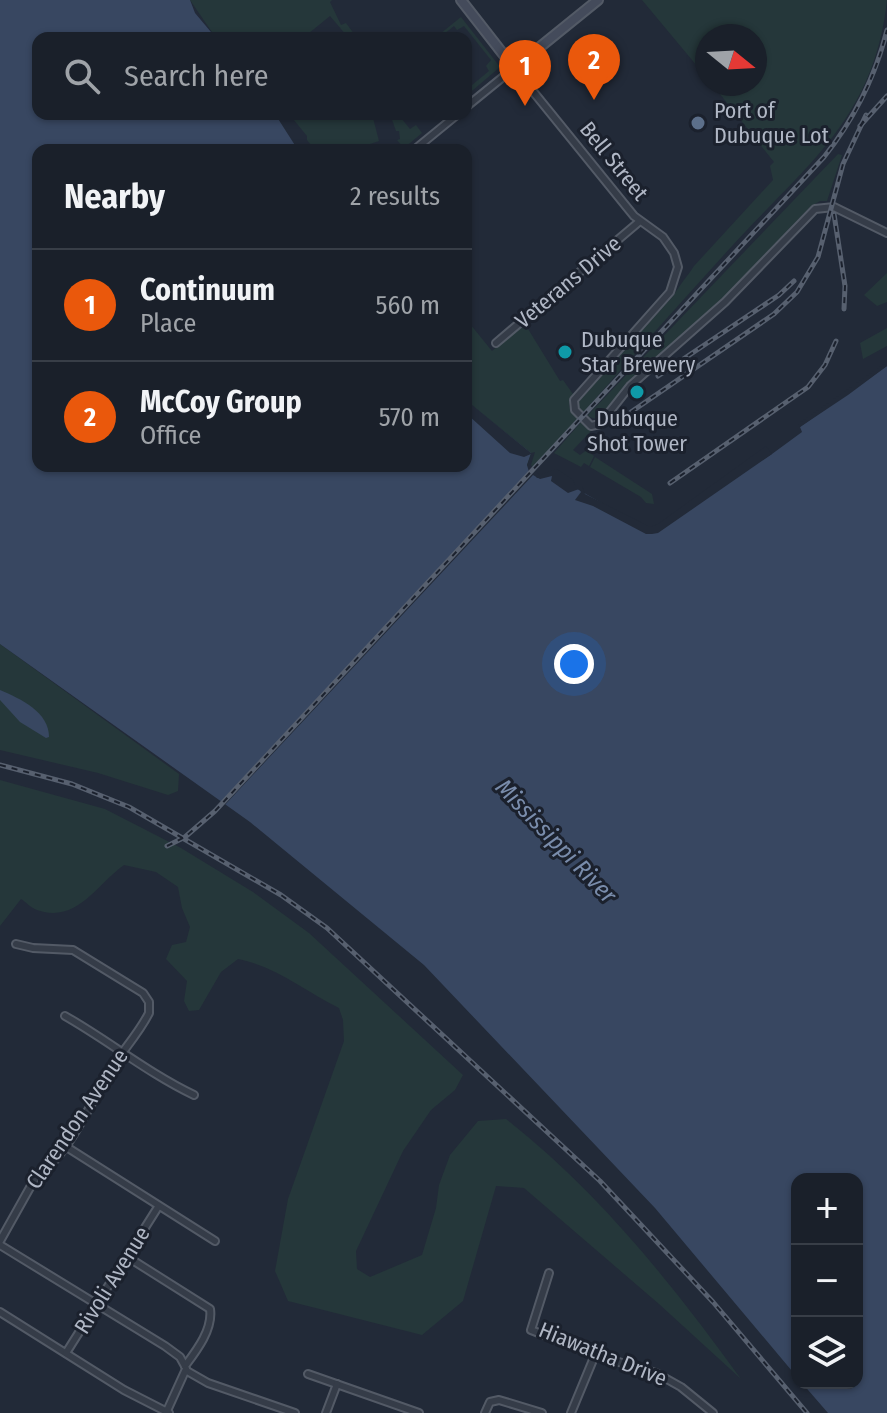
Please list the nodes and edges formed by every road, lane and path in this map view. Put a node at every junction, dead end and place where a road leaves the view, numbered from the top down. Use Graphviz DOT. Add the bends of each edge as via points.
graph roads {
  1 [pos="461,0"];
  2 [pos="598,0"];
  3 [pos="514,68"];
  4 [pos="472,102"];
  5 [pos="451,120"];
  6 [pos="421,144"];
  7 [pos="640,221"];
  8 [pos="887,233"];
  9 [pos="496,343"];
  10 [pos="16,944"];
  11 [pos="65,1016"];
  12 [pos="123,1052"];
  13 [pos="194,1095"];
  14 [pos="65,1146"];
  15 [pos="158,1207"];
  16 [pos="215,1241"];
  17 [pos="0,1243"];
  18 [pos="126,1256"];
  19 [pos="549,1273"];
  20 [pos="96,1304"];
  21 [pos="0,1312"];
  22 [pos="66,1353"];
  23 [pos="595,1355"];
  24 [pos="186,1368"];
  25 [pos="308,1374"];
  26 [pos="337,1384"];
  27 [pos="167,1413"];
  28 [pos="295,1413"];
  29 [pos="326,1413"];
  30 [pos="419,1413"];
  31 [pos="485,1413"];
  32 [pos="542,1413"];
  33 [pos="571,1413"];
  34 [pos="713,1413"];
  1 -- 3 [label="street, Bell Street"];
  2 -- 3 [label="street"];
  3 -- 4 [label="street"];
  3 -- 7 [label="street, Bell Street"];
  5 -- 6 [label="street"];
  7 -- 8 [label="street, Bell Street" via="663,237 678,267 670,292 576,398 575,410 591,426 600,424 630,386 725,302 815,209 834,207"];
  7 -- 9 [label="street, Veterans Drive"];
  10 -- 12 [label="street, Clarendon Avenue" via="73,950 147,997 149,1013"];
  11 -- 12 [label="street"];
  12 -- 13 [label="street"];
  12 -- 14 [label="street, Clarendon Avenue"];
  14 -- 15 [label="street"];
  14 -- 17 [label="street, Clarendon Avenue" via="37,1175"];
  15 -- 16 [label="street"];
  15 -- 18 [label="street, Rivoli Avenue"];
  17 -- 20 [label="street"];
  18 -- 20 [label="street, Rivoli Avenue"];
  18 -- 24 [label="street" via="210,1309 200,1346"];
  19 -- 23 [label="street, Hiawatha Drive" via="531,1330"];
  20 -- 22 [label="street, Rivoli Avenue"];
  20 -- 24 [label="street" via="175,1353"];
  21 -- 22 [label="street"];
  22 -- 27 [label="street"];
  23 -- 33 [label="street"];
  23 -- 34 [label="street, Hiawatha Drive" via="668,1379"];
  24 -- 27 [label="street"];
  24 -- 28 [label="street" via="202,1381"];
  25 -- 26 [label="street"];
  26 -- 29 [label="street"];
  26 -- 30 [label="street"];
  31 -- 32 [label="street" via="495,1400"];
}
